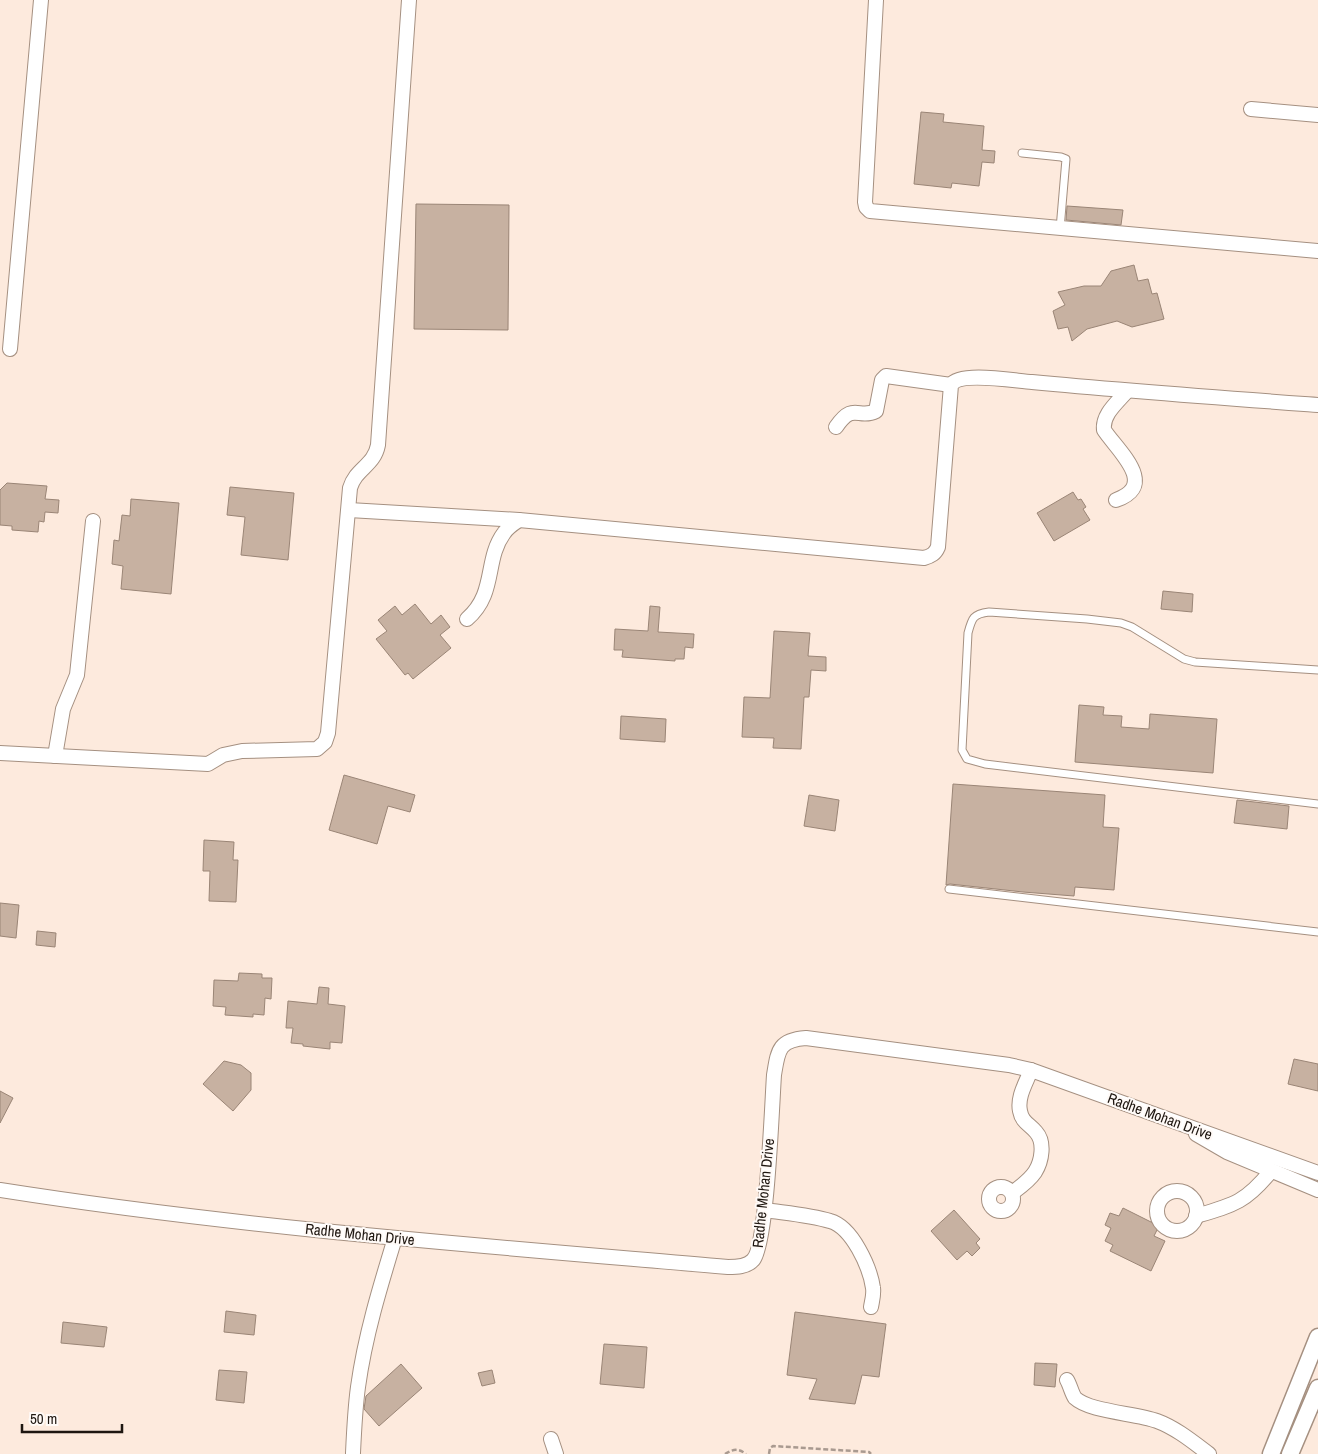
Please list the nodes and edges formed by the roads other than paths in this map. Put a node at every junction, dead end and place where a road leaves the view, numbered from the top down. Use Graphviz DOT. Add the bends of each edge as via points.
graph roads {
  1 [pos="41,0"];
  2 [pos="409,0"];
  3 [pos="876,0"];
  4 [pos="1251,109"];
  5 [pos="1318,115"];
  6 [pos="1022,153"];
  7 [pos="1060,229"];
  8 [pos="1318,251"];
  9 [pos="10,349"];
  10 [pos="951,385"];
  11 [pos="1127,391"];
  12 [pos="1318,405"];
  13 [pos="836,427"];
  14 [pos="1116,500"];
  15 [pos="348,510"];
  16 [pos="93,520"];
  17 [pos="519,520"];
  18 [pos="467,620"];
  19 [pos="1318,670"];
  20 [pos="0,753"];
  21 [pos="55,756"];
  22 [pos="1318,804"];
  23 [pos="948,889"];
  24 [pos="1318,932"];
  25 [pos="1031,1070"];
  26 [pos="1184,1124"];
  27 [pos="1271,1171"];
  28 [pos="1318,1172"];
  29 [pos="0,1190"];
  30 [pos="1318,1190"];
  31 [pos="1012,1193"];
  32 [pos="765,1210"];
  33 [pos="1196,1216"];
  34 [pos="395,1238"];
  35 [pos="871,1307"];
  36 [pos="1318,1337"];
  37 [pos="1068,1380"];
  38 [pos="1318,1388"];
  39 [pos="551,1439"];
  40 [pos="353,1453"];
  41 [pos="556,1454"];
  42 [pos="1209,1454"];
  43 [pos="1271,1454"];
  44 [pos="1290,1454"];
  1 -- 9 [label="street"];
  2 -- 15 [label="street" via="378,445 374,457 352,482"];
  3 -- 7 [label="street" via="865,202 868,209"];
  4 -- 5 [label="street"];
  6 -- 7 [label="lane" via="1066,159"];
  7 -- 8 [label="street"];
  10 -- 11 [label="street" via="958,379 972,378"];
  10 -- 13 [label="street" via="886,376 882,380 876,411 849,413"];
  10 -- 17 [label="street" via="939,541 930,556 906,557"];
  11 -- 12 [label="street"];
  11 -- 14 [label="street" via="1107,414 1103,424 1135,473 1132,489 1127,496"];
  15 -- 17 [label="street"];
  15 -- 21 [label="street" via="328,733 323,745 228,753 208,764"];
  16 -- 21 [label="street" via="77,675 63,709"];
  17 -- 18 [label="street" via="502,534 483,600"];
  19 -- 22 [label="lane" via="1190,661 1121,623 989,612 980,614 973,619 968,633 962,750 967,759 985,764"];
  20 -- 21 [label="street"];
  23 -- 24 [label="lane"];
  25 -- 26 [label="street, Radhe Mohan Drive"];
  25 -- 31 [label="street" via="1021,1092 1019,1109 1022,1120 1041,1141 1041,1156 1035,1172"];
  25 -- 32 [label="street, Radhe Mohan Drive" via="806,1038 787,1042 778,1054 774,1075"];
  26 -- 27 [label="street" via="1210,1144"];
  26 -- 28 [label="street, Radhe Mohan Drive"];
  27 -- 30 [label="street"];
  27 -- 33 [label="street" via="1247,1196"];
  29 -- 34 [label="street, Radhe Mohan Drive" via="98,1206"];
  32 -- 34 [label="street, Radhe Mohan Drive" via="757,1254 750,1263 728,1267"];
  32 -- 35 [label="street" via="830,1221 845,1230 871,1274 874,1290"];
  34 -- 40 [label="street" via="372,1316 357,1389"];
  36 -- 43 [label="street"];
  37 -- 42 [label="street" via="1074,1397 1084,1403 1159,1422"];
  38 -- 44 [label="street"];
  39 -- 41 [label="street"];
}
